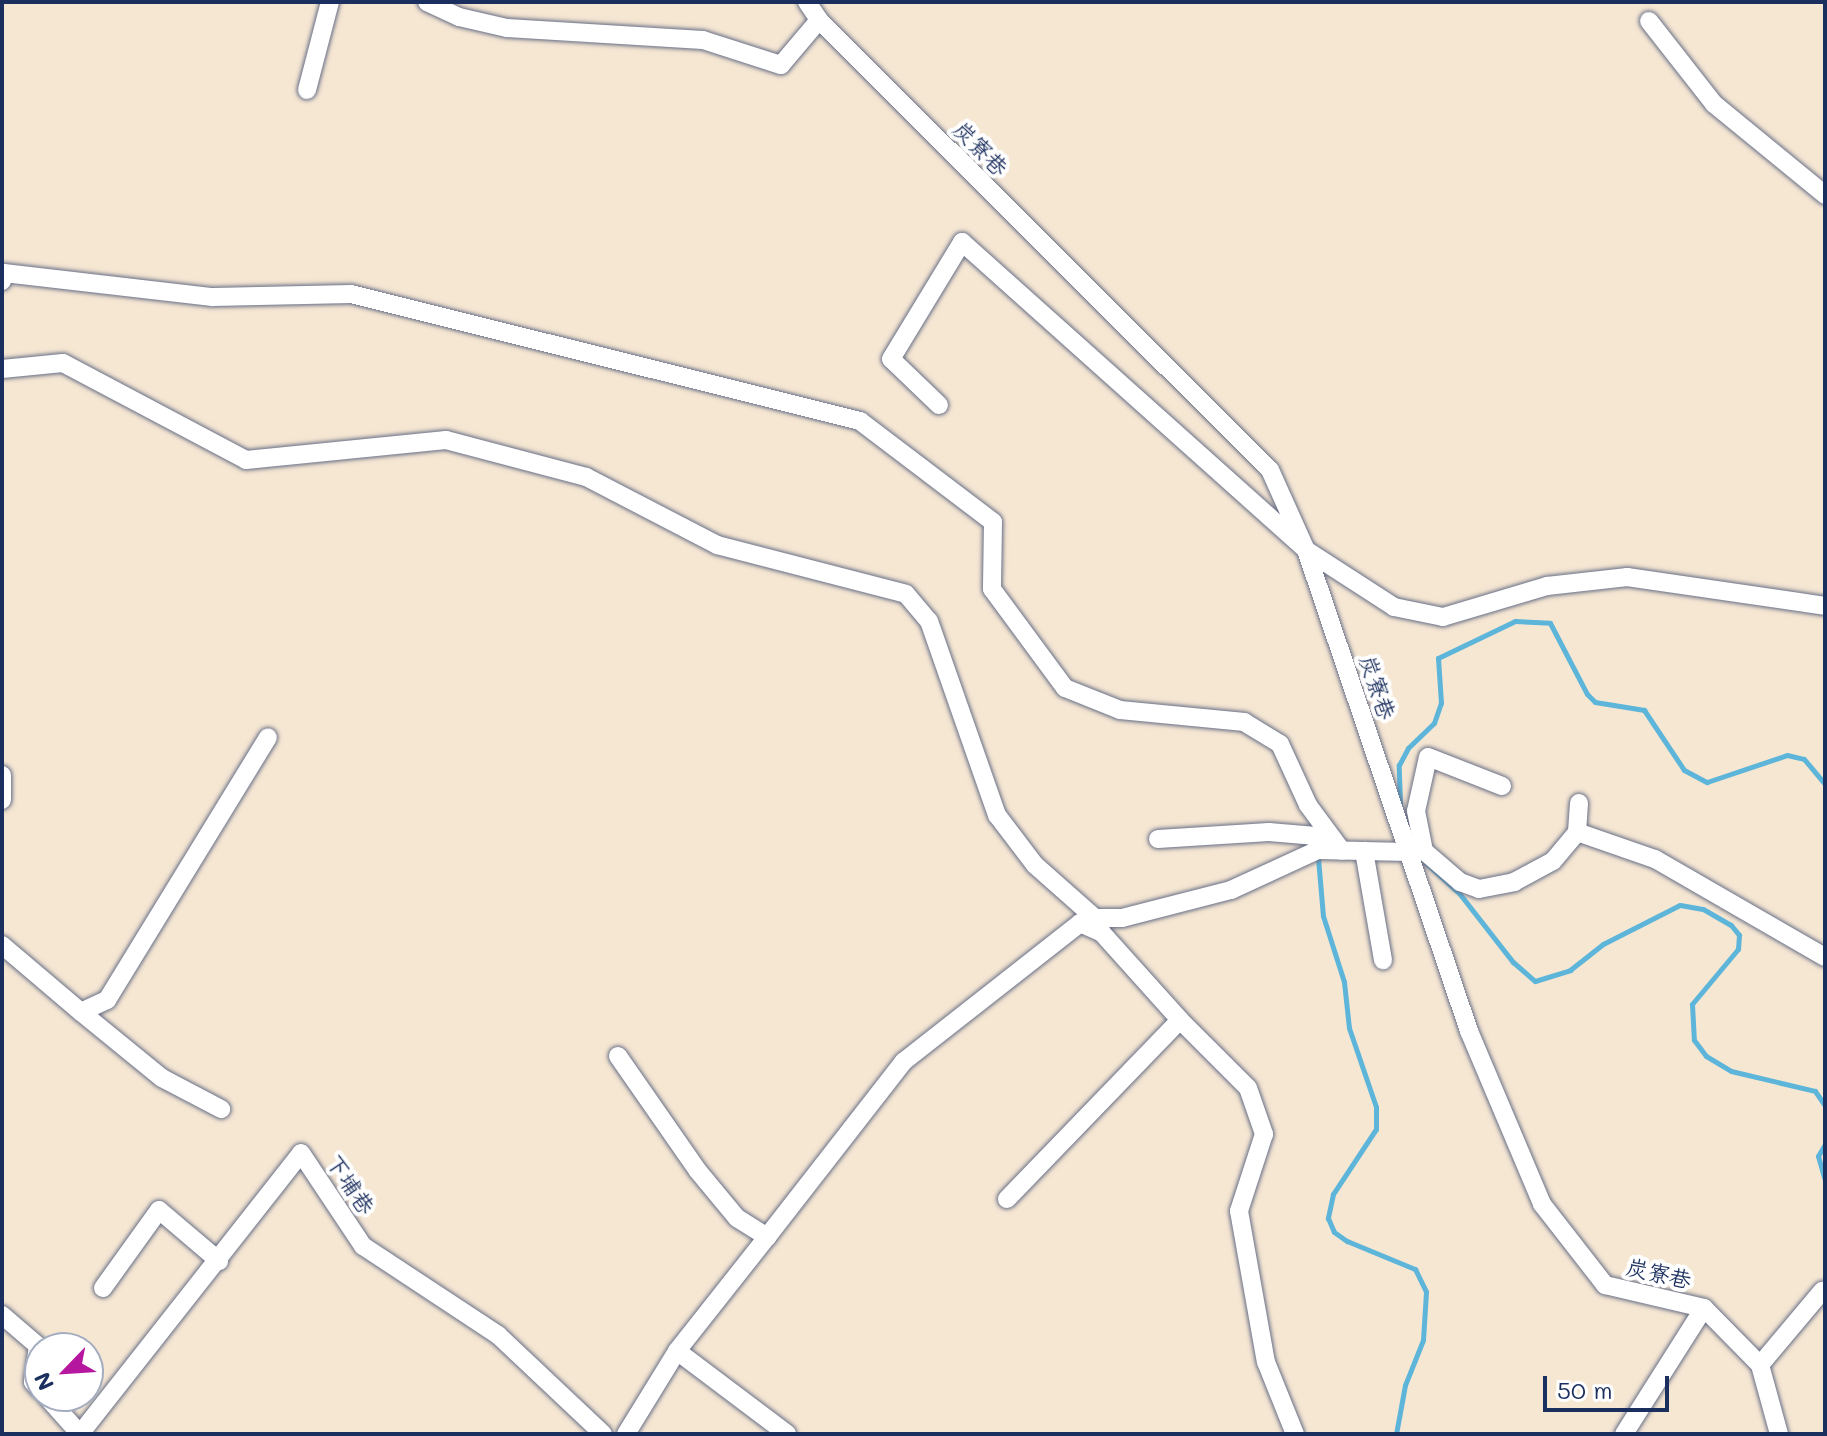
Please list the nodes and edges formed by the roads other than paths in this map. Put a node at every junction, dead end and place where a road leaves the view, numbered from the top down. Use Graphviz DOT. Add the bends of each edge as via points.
graph roads {
  1 [pos="330,2"];
  2 [pos="427,2"];
  3 [pos="807,2"];
  4 [pos="819,20"];
  5 [pos="1649,21"];
  6 [pos="307,90"];
  7 [pos="1825,195"];
  8 [pos="3,275"];
  9 [pos="2,369"];
  10 [pos="939,405"];
  11 [pos="1306,550"];
  12 [pos="1825,606"];
  13 [pos="268,737"];
  14 [pos="2,775"];
  15 [pos="1502,786"];
  16 [pos="2,800"];
  17 [pos="1579,803"];
  18 [pos="1577,832"];
  19 [pos="1158,839"];
  20 [pos="1318,850"];
  21 [pos="1342,851"];
  22 [pos="1364,851"];
  23 [pos="1409,852"];
  24 [pos="2,945"];
  25 [pos="1825,957"];
  26 [pos="1383,960"];
  27 [pos="81,1012"];
  28 [pos="1180,1020"];
  29 [pos="618,1056"];
  30 [pos="221,1109"];
  31 [pos="1007,1199"];
  32 [pos="767,1237"];
  33 [pos="219,1261"];
  34 [pos="103,1288"];
  35 [pos="1822,1291"];
  36 [pos="1704,1308"];
  37 [pos="2,1315"];
  38 [pos="24,1334"];
  39 [pos="677,1351"];
  40 [pos="1760,1365"];
  41 [pos="60,1412"];
  42 [pos="80,1434"];
  43 [pos="603,1434"];
  44 [pos="626,1434"];
  45 [pos="787,1434"];
  46 [pos="1295,1434"];
  47 [pos="1624,1434"];
  48 [pos="1779,1434"];
  1 -- 6 [label="street"];
  2 -- 4 [label="street" via="459,17 507,28 703,40 781,65"];
  3 -- 4 [label="street, 炭寮巷"];
  4 -- 11 [label="street, 炭寮巷" via="1270,470"];
  5 -- 7 [label="street" via="1714,104"];
  8 -- 21 [label="street" via="213,297 351,294 860,421 993,522 992,589 1065,688 1120,710 1244,722 1280,744 1308,805"];
  9 -- 20 [label="street" via="63,363 246,460 446,440 586,477 717,545 906,594 929,621 997,815 1035,865 1095,918 1122,918 1231,890"];
  10 -- 11 [label="street" via="891,359 962,242"];
  11 -- 12 [label="street" via="1394,607 1443,617 1547,586 1627,577"];
  11 -- 23 [label="street, 炭寮巷"];
  13 -- 27 [label="street" via="107,1000"];
  14 -- 16 [label="street"];
  15 -- 18 [label="street" via="1428,757 1416,811 1424,851 1460,882 1479,889 1514,882 1553,861"];
  17 -- 18 [label="street"];
  18 -- 25 [label="street" via="1655,859"];
  19 -- 20 [label="street" via="1269,832 1316,836"];
  20 -- 21 [label="street"];
  21 -- 22 [label="street"];
  22 -- 23 [label="street"];
  22 -- 26 [label="street"];
  23 -- 36 [label="street, 炭寮巷" via="1469,1031 1542,1204 1605,1285"];
  24 -- 27 [label="street"];
  27 -- 30 [label="street" via="162,1078"];
  28 -- 31 [label="street"];
  28 -- 32 [label="street" via="1102,933 1080,923 903,1062"];
  28 -- 46 [label="street" via="1248,1088 1264,1134 1239,1211 1266,1362"];
  29 -- 32 [label="street" via="698,1171 737,1218"];
  32 -- 39 [label="street"];
  33 -- 34 [label="street" via="159,1210"];
  33 -- 42 [label="street, 下埔巷"];
  33 -- 43 [label="street, 下埔巷" via="301,1153 363,1246 498,1335"];
  35 -- 40 [label="street"];
  36 -- 40 [label="street, 炭寮巷"];
  36 -- 47 [label="street"];
  37 -- 38 [label="street"];
  39 -- 44 [label="street"];
  39 -- 45 [label="street"];
  40 -- 48 [label="street, 炭寮巷"];
  41 -- 42 [label="street"];
}
